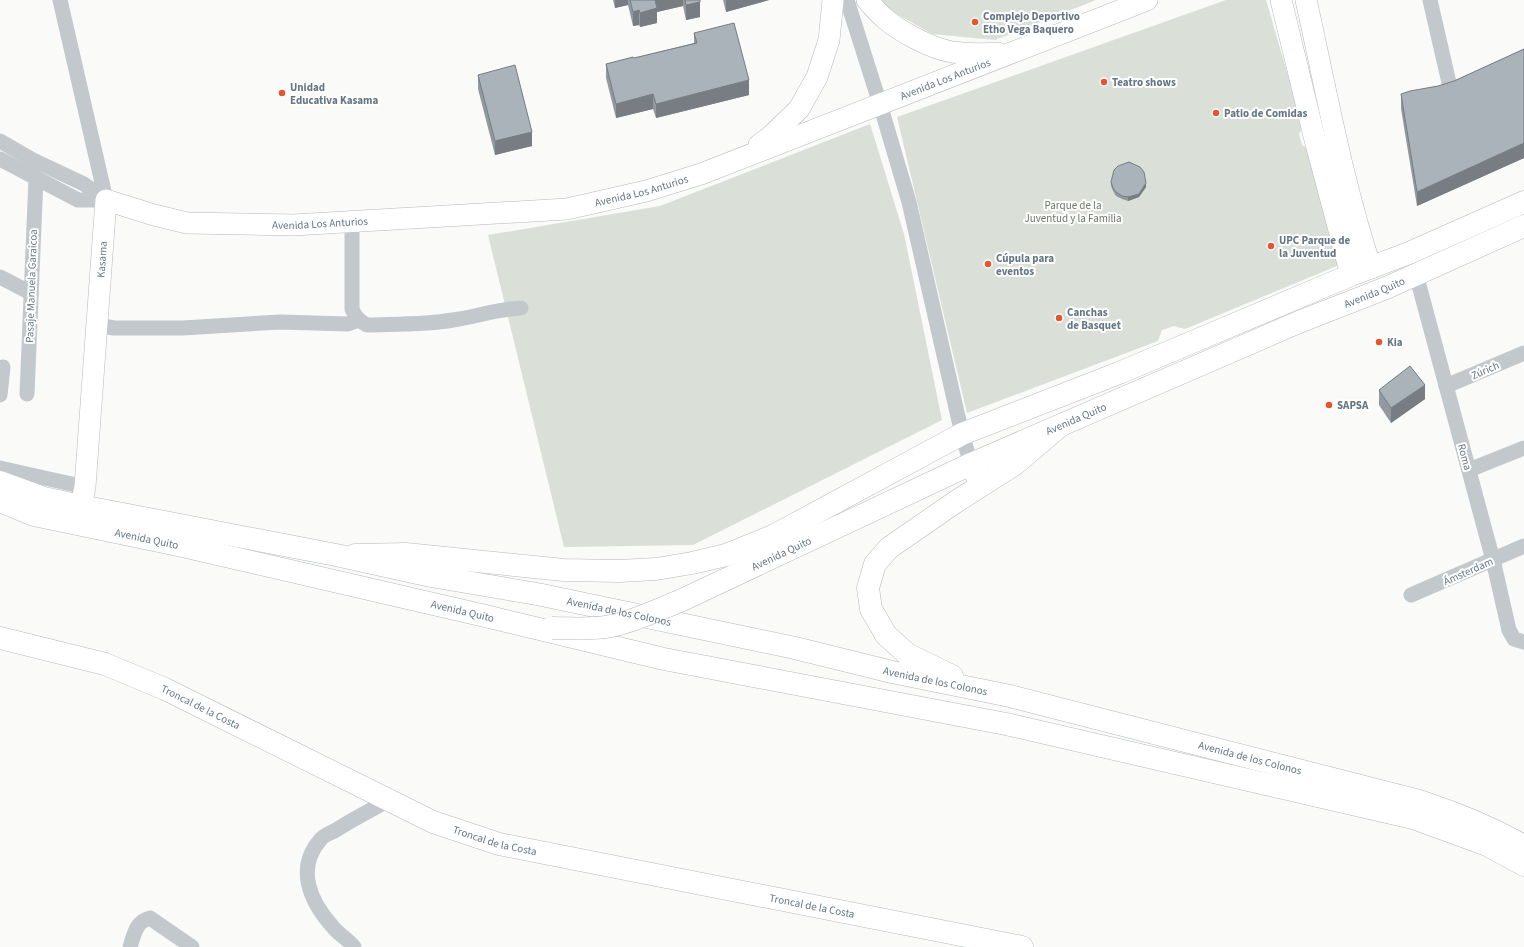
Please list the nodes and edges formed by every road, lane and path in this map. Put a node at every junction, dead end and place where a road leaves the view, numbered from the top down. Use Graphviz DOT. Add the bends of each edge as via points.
graph roads {
  1 [pos="60,0"];
  2 [pos="834,0"];
  3 [pos="847,0"];
  4 [pos="867,0"];
  5 [pos="1147,0"];
  6 [pos="1281,0"];
  7 [pos="1306,0"];
  8 [pos="1430,0"];
  9 [pos="1015,52"];
  10 [pos="1319,58"];
  11 [pos="1296,62"];
  12 [pos="1450,87"];
  13 [pos="880,104"];
  14 [pos="1336,138"];
  15 [pos="1315,140"];
  16 [pos="0,141"];
  17 [pos="0,159"];
  18 [pos="737,161"];
  19 [pos="36,178"];
  20 [pos="106,200"];
  21 [pos="1524,202"];
  22 [pos="352,222"];
  23 [pos="1524,226"];
  24 [pos="1361,271"];
  25 [pos="1416,274"];
  26 [pos="0,277"];
  27 [pos="31,293"];
  28 [pos="520,308"];
  29 [pos="359,320"];
  30 [pos="97,325"];
  31 [pos="1524,353"];
  32 [pos="3,367"];
  33 [pos="1446,386"];
  34 [pos="27,394"];
  35 [pos="0,395"];
  36 [pos="1061,425"];
  37 [pos="962,434"];
  38 [pos="1524,448"];
  39 [pos="971,464"];
  40 [pos="0,468"];
  41 [pos="1469,470"];
  42 [pos="0,482"];
  43 [pos="981,485"];
  44 [pos="0,500"];
  45 [pos="81,506"];
  46 [pos="1524,546"];
  47 [pos="336,556"];
  48 [pos="1493,560"];
  49 [pos="1411,596"];
  50 [pos="493,618"];
  51 [pos="0,638"];
  52 [pos="1519,640"];
  53 [pos="1010,696"];
  54 [pos="389,800"];
  55 [pos="1524,846"];
  56 [pos="1524,865"];
  57 [pos="130,947"];
  58 [pos="192,947"];
  59 [pos="354,947"];
  60 [pos="1022,947"];
  1 -- 20 [label="street, Kasama"];
  2 -- 18 [label="street" via="828,40 817,77 799,109 771,136"];
  3 -- 13 [label="street"];
  4 -- 9 [label="street" via="882,16 931,45 952,52"];
  5 -- 9 [label="street, Avenida Los Anturios"];
  6 -- 11 [label="street"];
  7 -- 10 [label="street"];
  8 -- 12 [label="street"];
  9 -- 13 [label="street, Avenida Los Anturios"];
  10 -- 11 [label="street"];
  10 -- 14 [label="street"];
  11 -- 15 [label="street"];
  13 -- 18 [label="street, Avenida Los Anturios"];
  13 -- 37 [label="street" via="909,202"];
  14 -- 15 [label="street"];
  14 -- 24 [label="street" via="1359,232"];
  15 -- 24 [label="street"];
  16 -- 20 [label="street, Avenida Los Anturios" via="84,184"];
  17 -- 19 [label="street, Avenida Los Anturios"];
  18 -- 22 [label="street, Avenida Los Anturios" via="646,191 567,210"];
  19 -- 20 [label="street, Avenida Los Anturios" via="78,200"];
  19 -- 27 [label="street, Pasaje Manuela Garaicoa"];
  20 -- 22 [label="street, Avenida Los Anturios" via="187,223 293,225"];
  20 -- 30 [label="street, Kasama"];
  21 -- 24 [label="main road, Avenida Quito" via="1409,253"];
  22 -- 29 [label="street" via="352,309"];
  23 -- 25 [label="main road, Avenida Quito"];
  24 -- 37 [label="main road, Avenida Quito" via="1119,373"];
  25 -- 33 [label="street, Roma"];
  25 -- 36 [label="main road, Avenida Quito"];
  26 -- 27 [label="street"];
  27 -- 34 [label="street, Pasaje Manuela Garaicoa"];
  28 -- 29 [label="street" via="453,320 410,324 367,325"];
  29 -- 30 [label="street" via="348,324 280,322 183,328 114,328"];
  30 -- 45 [label="street, Kasama"];
  31 -- 33 [label="street, Zúrich"];
  32 -- 35 [label="street"];
  33 -- 41 [label="street, Roma"];
  36 -- 39 [label="main road, Avenida Quito"];
  36 -- 43 [label="main road" via="1015,464"];
  37 -- 39 [label="street"];
  37 -- 47 [label="main road, Avenida Quito" via="774,536 726,554 692,563 656,569 611,571 564,570 406,554"];
  38 -- 41 [label="street"];
  39 -- 43 [label="main road"];
  39 -- 50 [label="main road, Avenida Quito, bridge" via="680,601 631,621 580,629 552,628"];
  40 -- 45 [label="street"];
  41 -- 48 [label="street, Roma"];
  42 -- 45 [label="main road, Avenida Quito" via="44,498"];
  43 -- 53 [label="main road" via="889,548 875,564 868,588 871,609 886,635 907,654 947,674"];
  44 -- 45 [label="main road, Avenida Quito" via="34,515"];
  45 -- 47 [label="main road, Avenida Quito"];
  45 -- 50 [label="main road, Avenida Quito"];
  46 -- 48 [label="street, Ámsterdam"];
  47 -- 53 [label="main road, Avenida de los Colonos" via="431,576 537,594"];
  48 -- 49 [label="street, Ámsterdam"];
  48 -- 52 [label="street, Roma" via="1509,630"];
  50 -- 56 [label="main road, Avenida de los Colonos" via="664,659 1006,724 1413,818 1488,845"];
  51 -- 54 [label="main road, Troncal de la Costa" via="105,664 165,689"];
  53 -- 55 [label="main road, Avenida de los Colonos" via="1419,801 1459,814"];
  54 -- 59 [label="street" via="321,838 310,855 306,870 308,886 319,908 332,927"];
  54 -- 60 [label="main road, Troncal de la Costa" via="433,822 499,844"];
  57 -- 58 [label="street" via="138,923 150,918"];
}
